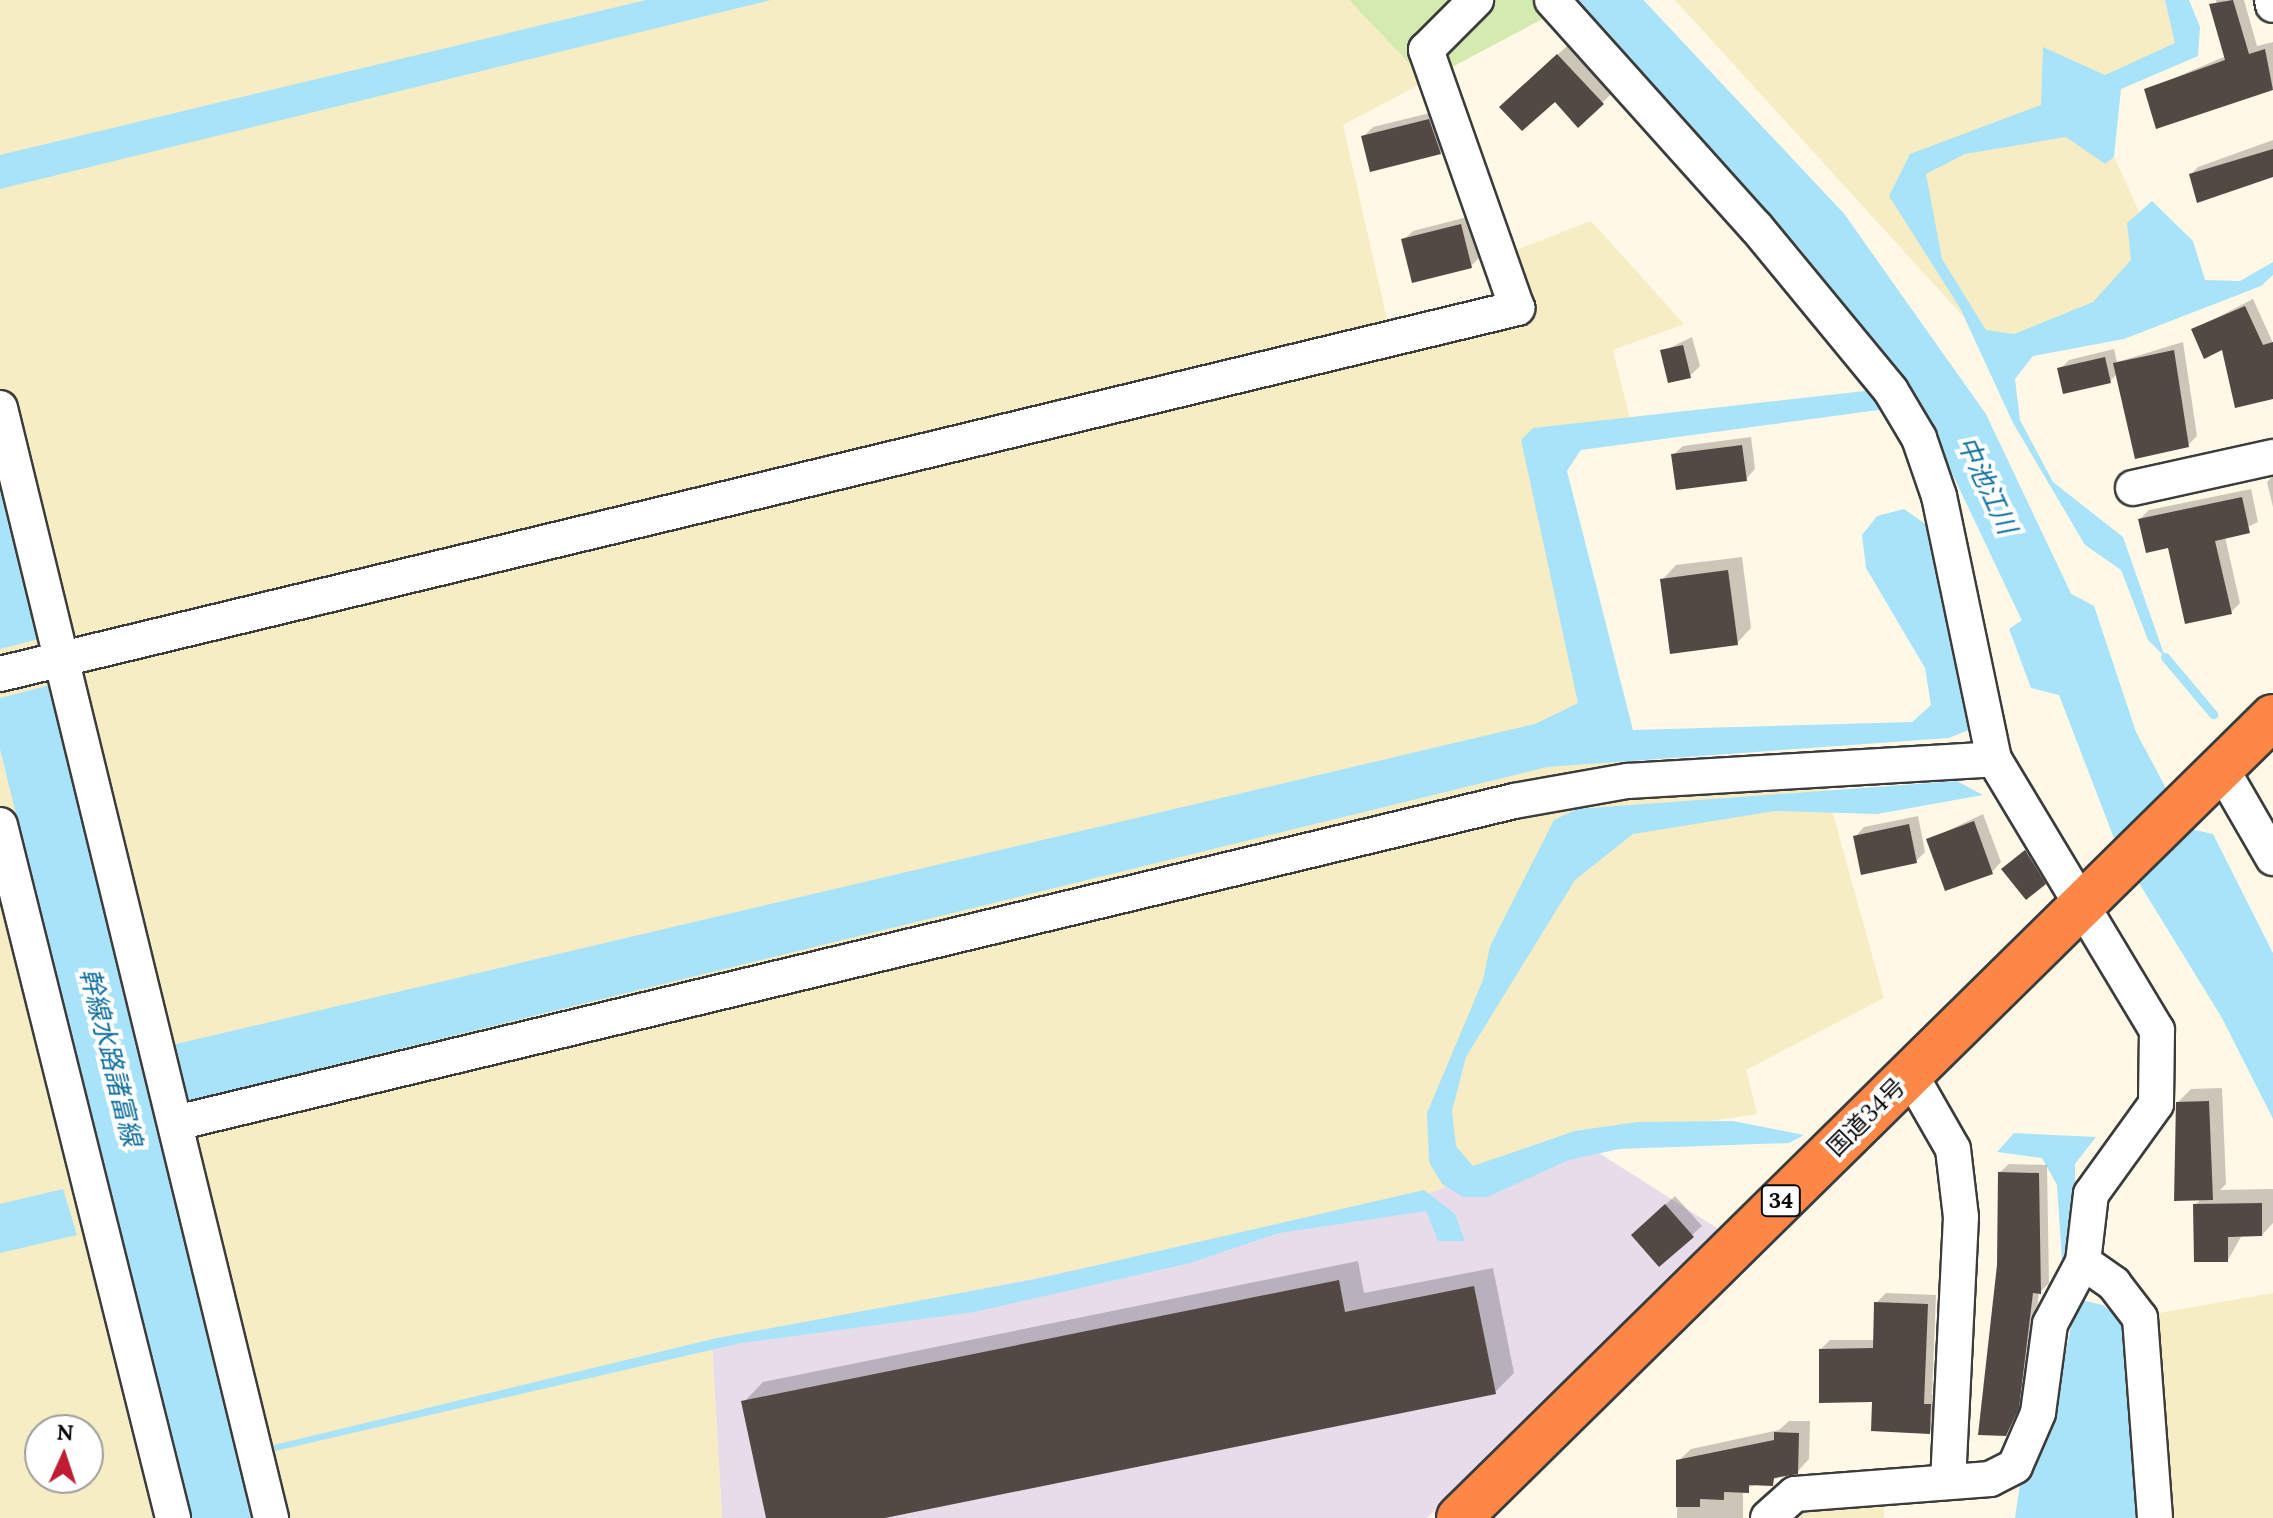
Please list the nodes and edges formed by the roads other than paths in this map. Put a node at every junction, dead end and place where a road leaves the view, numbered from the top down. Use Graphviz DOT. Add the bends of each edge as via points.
graph roads {
  1 [pos="1476,0"];
  2 [pos="1552,0"];
  3 [pos="0,408"];
  4 [pos="2273,457"];
  5 [pos="2133,488"];
  6 [pos="23,669"];
  7 [pos="2273,717"];
  8 [pos="1994,759"];
  9 [pos="2212,777"];
  10 [pos="0,825"];
  11 [pos="2273,858"];
  12 [pos="2093,893"];
  13 [pos="1910,1074"];
  14 [pos="176,1123"];
  15 [pos="2083,1262"];
  16 [pos="1948,1482"];
  17 [pos="173,1518"];
  18 [pos="271,1518"];
  19 [pos="1459,1518"];
  20 [pos="1768,1518"];
  21 [pos="2155,1518"];
  1 -- 6 [label="street" via="1426,50 1517,308"];
  2 -- 8 [label="street" via="1756,227 1912,426 1939,496"];
  3 -- 6 [label="street"];
  4 -- 5 [label="street"];
  6 -- 14 [label="street"];
  7 -- 9 [label="highway, 国道34号 / 34"];
  8 -- 12 [label="street"];
  8 -- 14 [label="street" via="1628,781 1514,801"];
  9 -- 11 [label="street"];
  9 -- 12 [label="highway, 国道34号 / 34"];
  10 -- 17 [label="street"];
  12 -- 13 [label="highway, 国道34号 / 34"];
  12 -- 15 [label="street" via="2157,1030 2156,1104 2091,1194"];
  13 -- 16 [label="street" via="1953,1149 1961,1217"];
  13 -- 19 [label="highway, 国道34号 / 34"];
  14 -- 18 [label="street"];
  15 -- 16 [label="street" via="2050,1324 2038,1413 2015,1466 1990,1479"];
  15 -- 21 [label="street" via="2114,1284 2140,1318"];
  16 -- 20 [label="street" via="1825,1488 1785,1498"];
}
